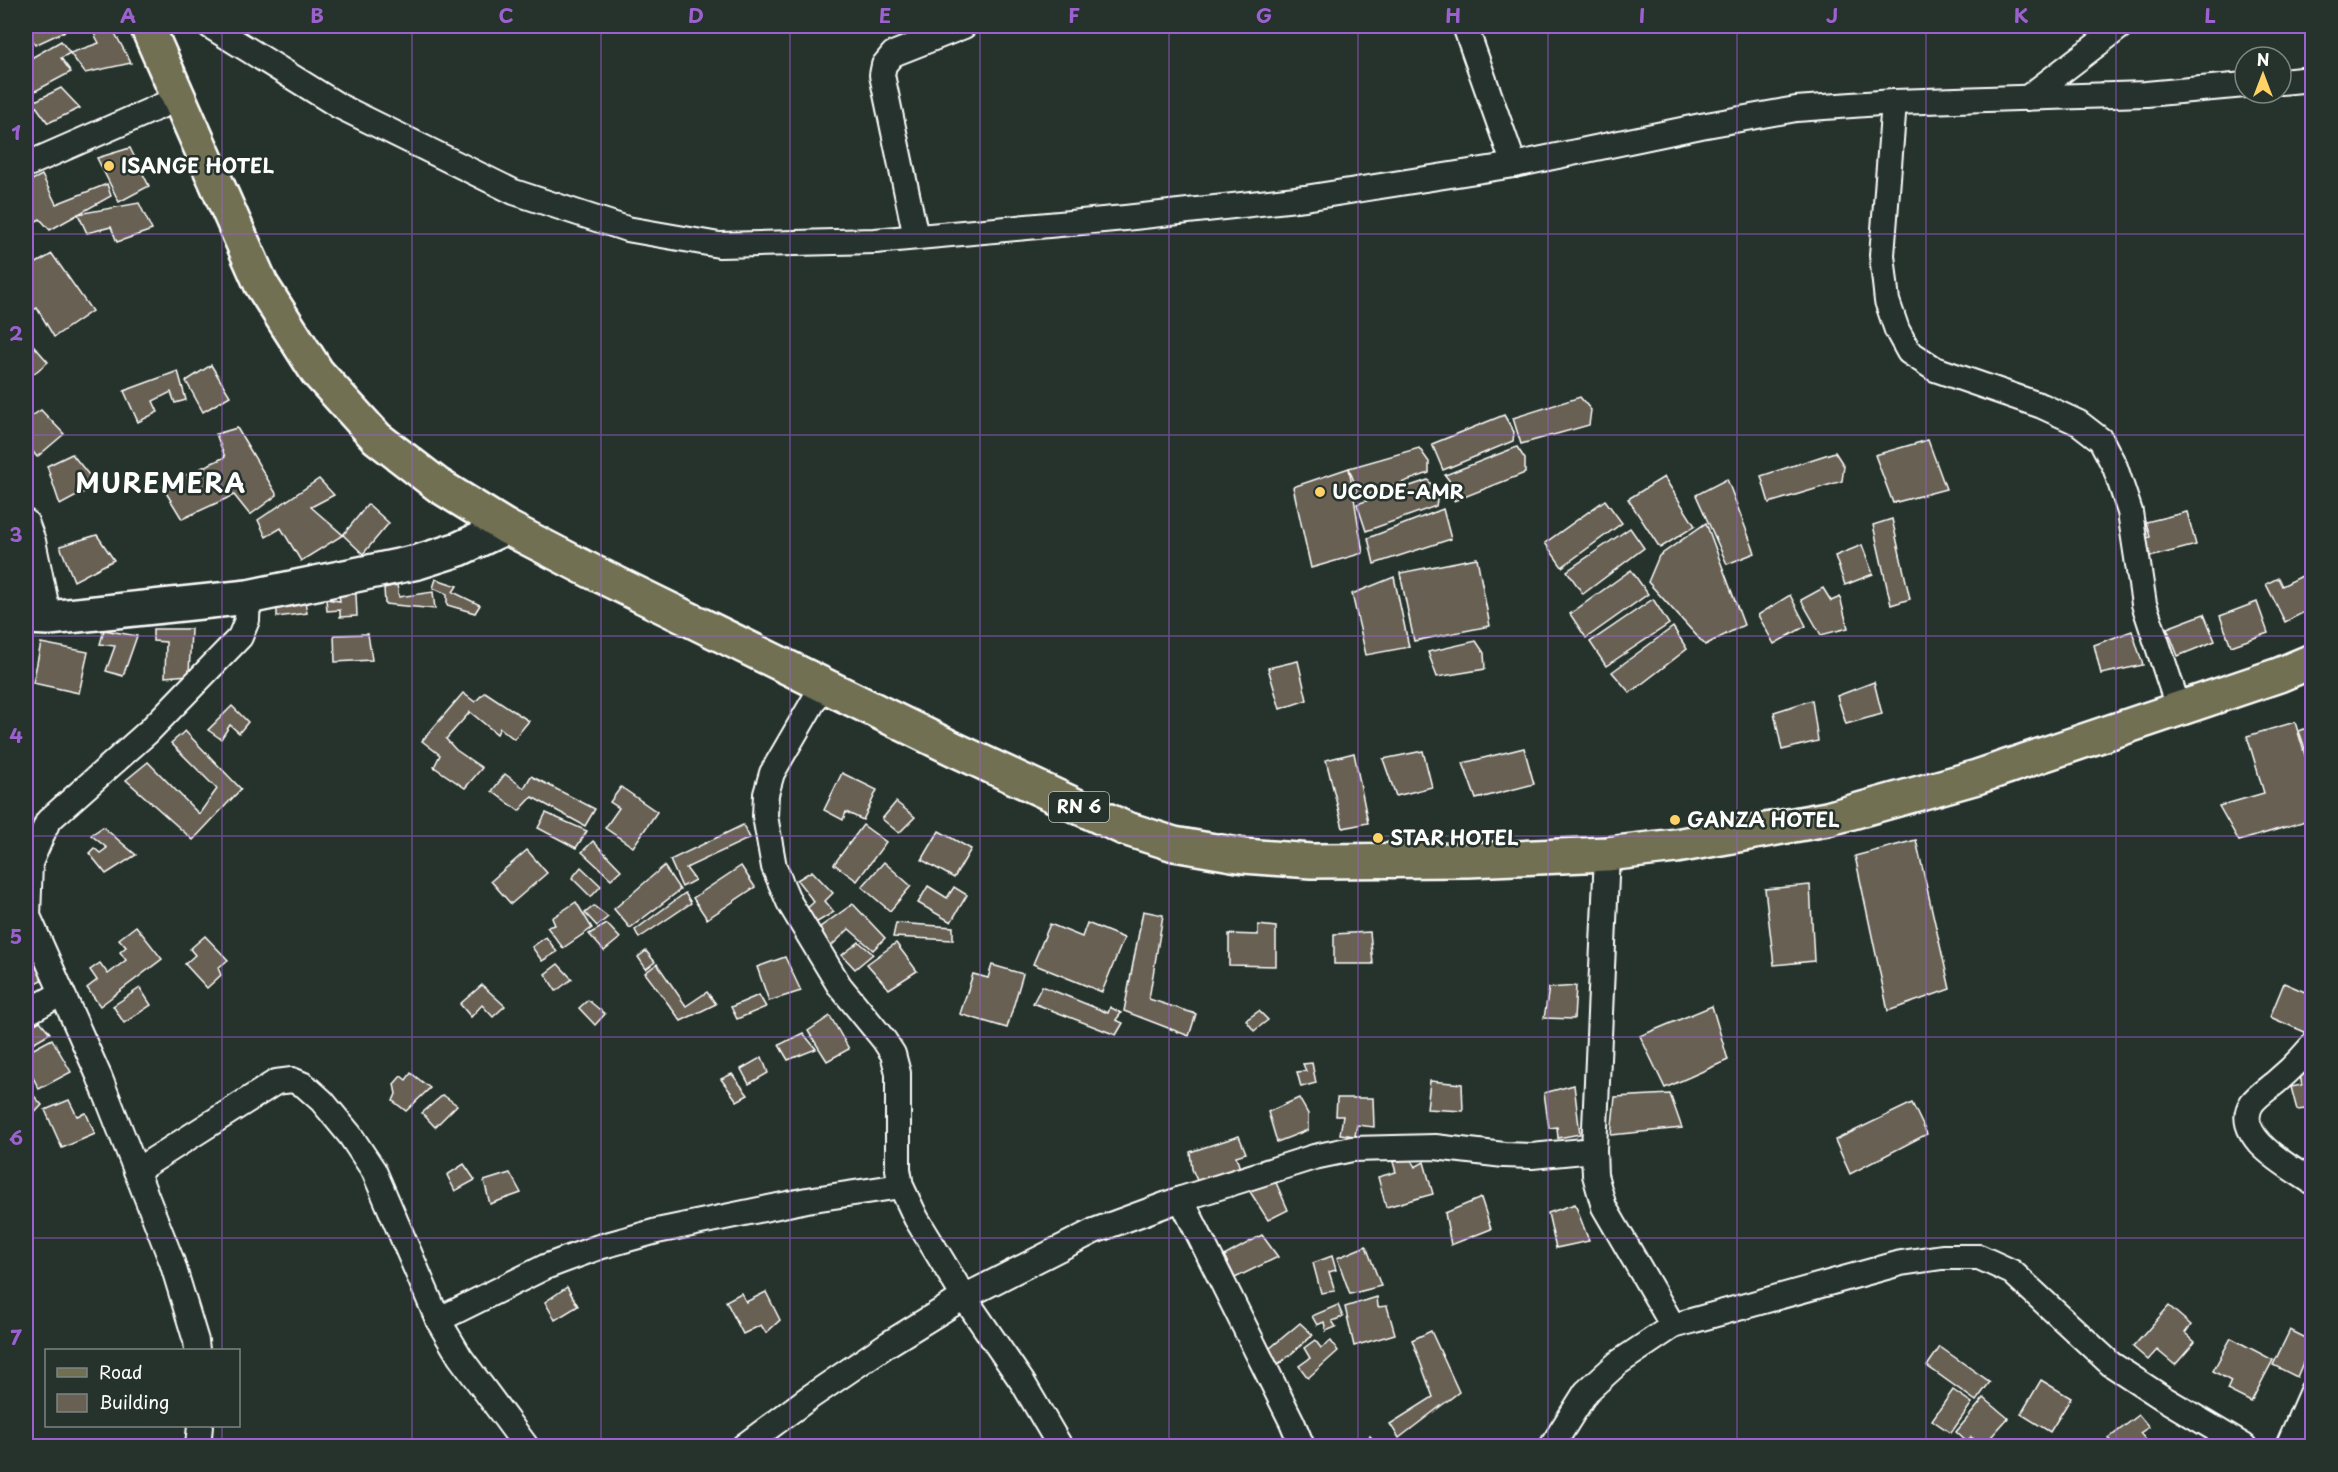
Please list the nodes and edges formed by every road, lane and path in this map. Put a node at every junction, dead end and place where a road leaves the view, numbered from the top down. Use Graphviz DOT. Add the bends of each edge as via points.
graph roads {
  1 [pos="147,26"];
  2 [pos="210,26"];
  3 [pos="964,26"];
  4 [pos="1465,26"];
  5 [pos="2121,26"];
  6 [pos="2313,79"];
  7 [pos="2293,81"];
  8 [pos="2233,86"];
  9 [pos="180,98"];
  10 [pos="2027,98"];
  11 [pos="1894,102"];
  12 [pos="26,165"];
  13 [pos="1514,165"];
  14 [pos="916,237"];
  15 [pos="26,522"];
  16 [pos="506,527"];
  17 [pos="248,597"];
  18 [pos="37,618"];
  19 [pos="2313,661"];
  20 [pos="823,685"];
  21 [pos="2179,710"];
  22 [pos="1607,854"];
  23 [pos="62,993"];
  24 [pos="26,1013"];
  25 [pos="2313,1046"];
  26 [pos="1594,1150"];
  27 [pos="136,1171"];
  28 [pos="2313,1182"];
  29 [pos="901,1186"];
  30 [pos="1181,1199"];
  31 [pos="964,1298"];
  32 [pos="438,1320"];
  33 [pos="1673,1326"];
  34 [pos="196,1349"];
  35 [pos="2313,1391"];
  36 [pos="200,1427"];
  37 [pos="198,1446"];
  38 [pos="526,1446"];
  39 [pos="744,1446"];
  40 [pos="1060,1446"];
  41 [pos="1302,1446"];
  42 [pos="1552,1446"];
  43 [pos="2244,1446"];
  44 [pos="2288,1446"];
  1 -- 9 [label="main road, RN 6"];
  2 -- 14 [label="street" via="339,106 427,150 514,192 627,229 719,245"];
  3 -- 14 [label="street" via="893,54 884,65 882,75"];
  4 -- 13 [label="street"];
  5 -- 10 [label="street"];
  6 -- 7 [label="street"];
  8 -- 10 [label="street"];
  9 -- 12 [label="street"];
  9 -- 16 [label="main road, RN 6" via="261,284 317,372 377,438 438,485"];
  10 -- 11 [label="street"];
  11 -- 13 [label="street" via="1797,109"];
  11 -- 21 [label="street" via="1882,255 1887,301 1897,330 1909,352 1935,369 2042,406 2079,423 2101,440 2130,512 2144,604"];
  13 -- 14 [label="street" via="1305,198"];
  15 -- 18 [label="street" via="33,541"];
  16 -- 17 [label="street" via="459,549 418,562"];
  16 -- 20 [label="main road, RN 6"];
  17 -- 18 [label="street"];
  17 -- 23 [label="street" via="247,620 240,637 148,732 48,821 30,863 28,916"];
  19 -- 21 [label="main road, RN 6"];
  20 -- 22 [label="main road, RN 6" via="1124,828 1174,844 1244,856 1311,861"];
  20 -- 29 [label="street" via="772,773 765,816 774,867 789,902 839,985 893,1054 898,1074"];
  21 -- 22 [label="main road, RN 6" via="1977,777 1827,819"];
  22 -- 26 [label="street"];
  23 -- 24 [label="street"];
  23 -- 27 [label="street"];
  25 -- 28 [label="street" via="2252,1103 2248,1114 2256,1141"];
  26 -- 30 [label="street" via="1532,1156 1435,1147 1352,1149"];
  26 -- 33 [label="street" via="1595,1175 1604,1207"];
  27 -- 32 [label="street" via="276,1082 292,1080 304,1085 343,1126 374,1171"];
  27 -- 34 [label="street" via="172,1262"];
  29 -- 31 [label="street"];
  29 -- 32 [label="street" via="807,1200 609,1244 545,1267"];
  30 -- 31 [label="street" via="1094,1231"];
  30 -- 41 [label="street"];
  31 -- 39 [label="street" via="859,1364"];
  31 -- 40 [label="street" via="1023,1383"];
  32 -- 38 [label="street" via="460,1357"];
  33 -- 42 [label="street" via="1618,1363 1586,1392"];
  33 -- 43 [label="street" via="1902,1263 1978,1257 2012,1272 2112,1364"];
  35 -- 44 [label="street"];
  36 -- 37 [label="street"];
}
